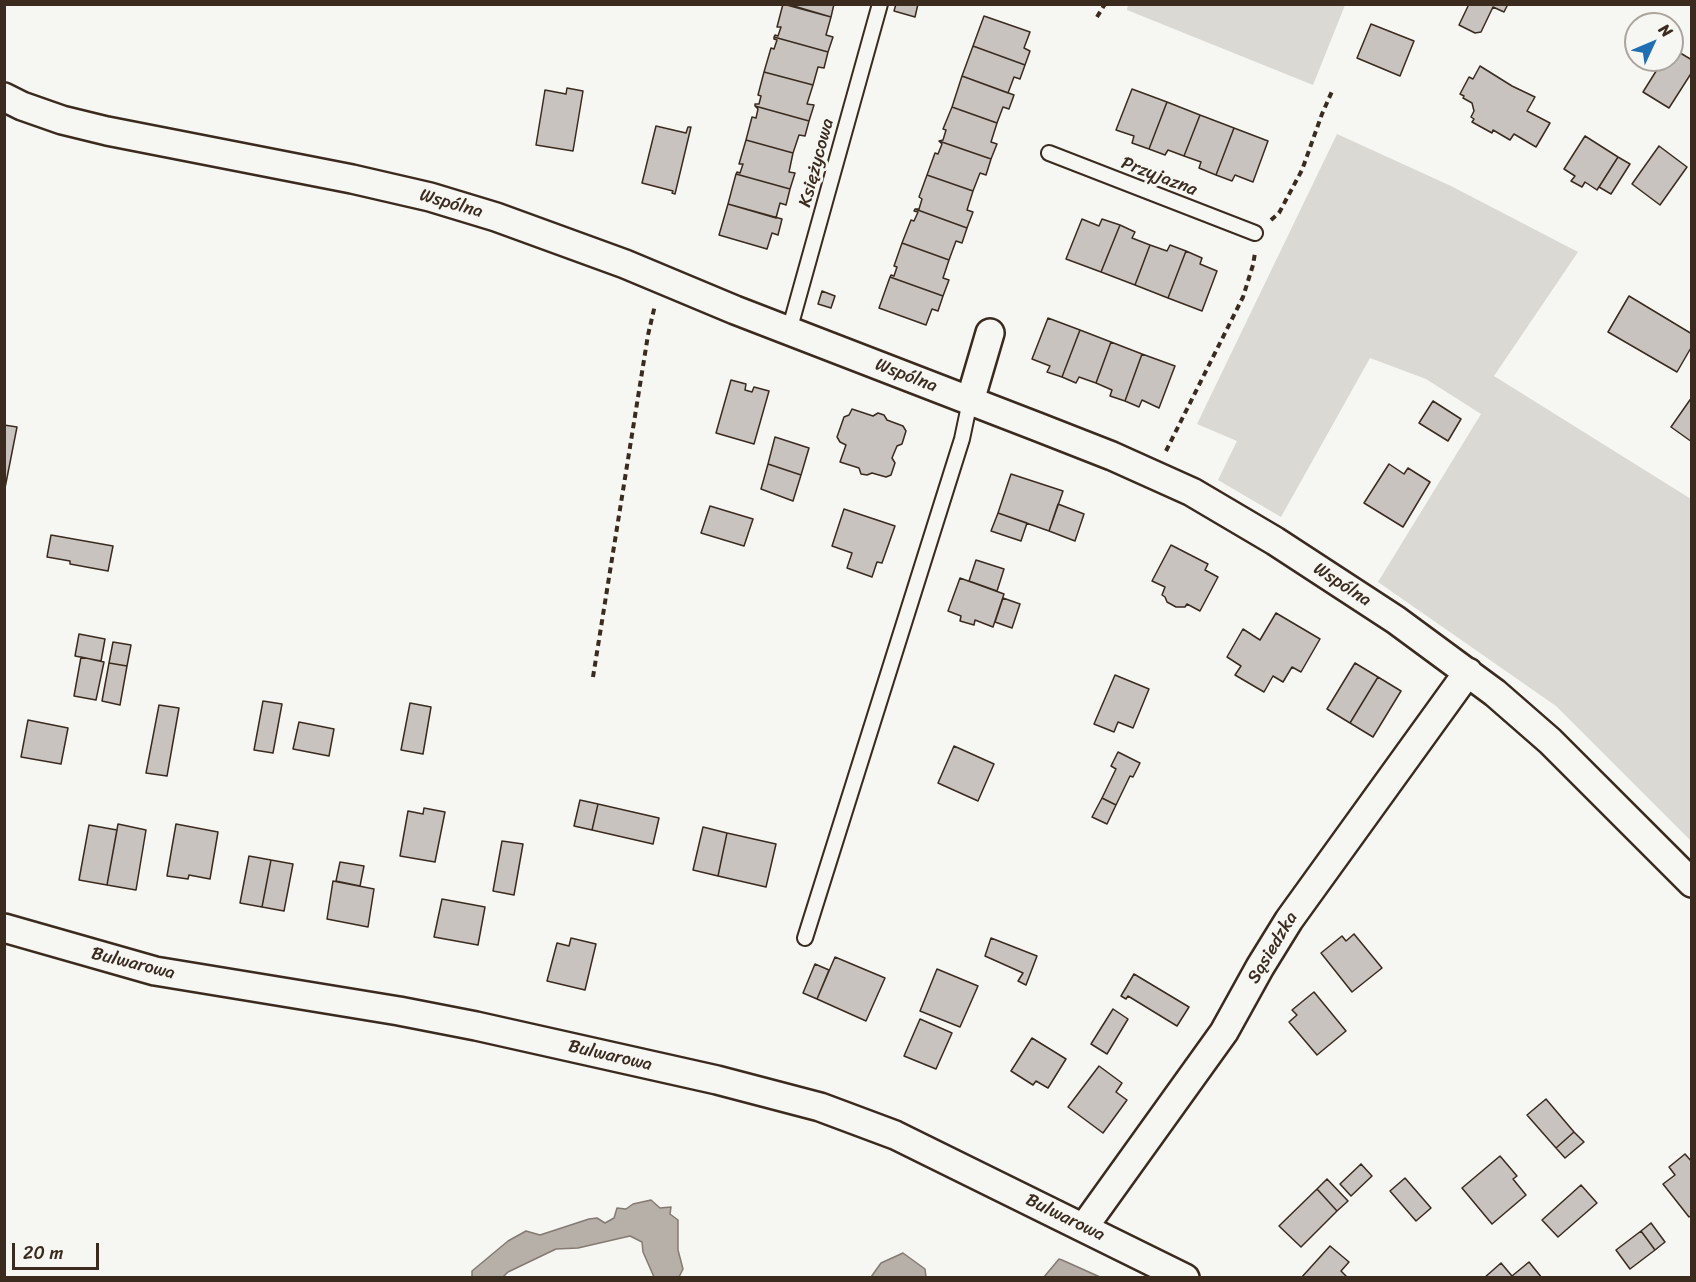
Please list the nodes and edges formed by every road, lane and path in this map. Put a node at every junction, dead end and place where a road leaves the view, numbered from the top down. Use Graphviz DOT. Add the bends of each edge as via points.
graph roads {
  1 [pos="880,4"];
  2 [pos="1105,4"];
  3 [pos="1097,17"];
  4 [pos="1333,89"];
  5 [pos="4,97"];
  6 [pos="1049,153"];
  7 [pos="1255,233"];
  8 [pos="661,279"];
  9 [pos="789,331"];
  10 [pos="990,333"];
  11 [pos="970,401"];
  12 [pos="1156,475"];
  13 [pos="1468,672"];
  14 [pos="593,677"];
  15 [pos="1692,883"];
  16 [pos="4,928"];
  17 [pos="805,938"];
  18 [pos="1083,1227"];
  19 [pos="1185,1278"];
  1 -- 9 [label="lane, Księżycowa"];
  2 -- 3 [label="path"];
  4 -- 7 [label="path" via="1302,170 1279,213"];
  5 -- 8 [label="street, Wspólna" via="62,120 107,131 430,197 542,233"];
  6 -- 7 [label="lane, Przyjazna"];
  7 -- 12 [label="path" via="1253,265 1243,297"];
  8 -- 9 [label="street, Wspólna"];
  8 -- 14 [label="path" via="648,334"];
  9 -- 11 [label="street, Wspólna"];
  10 -- 11 [label="street"];
  11 -- 12 [label="street, Wspólna"];
  11 -- 17 [label="lane" via="962,439"];
  12 -- 13 [label="street, Wspólna" via="1275,541"];
  13 -- 15 [label="street, Wspólna" via="1543,735"];
  13 -- 18 [label="street, Sąsiedzka" via="1289,920 1224,1032"];
  16 -- 18 [label="street, Bulwarowa" via="155,971 465,1024 820,1107 895,1135"];
  18 -- 19 [label="street, Bulwarowa"];
}
